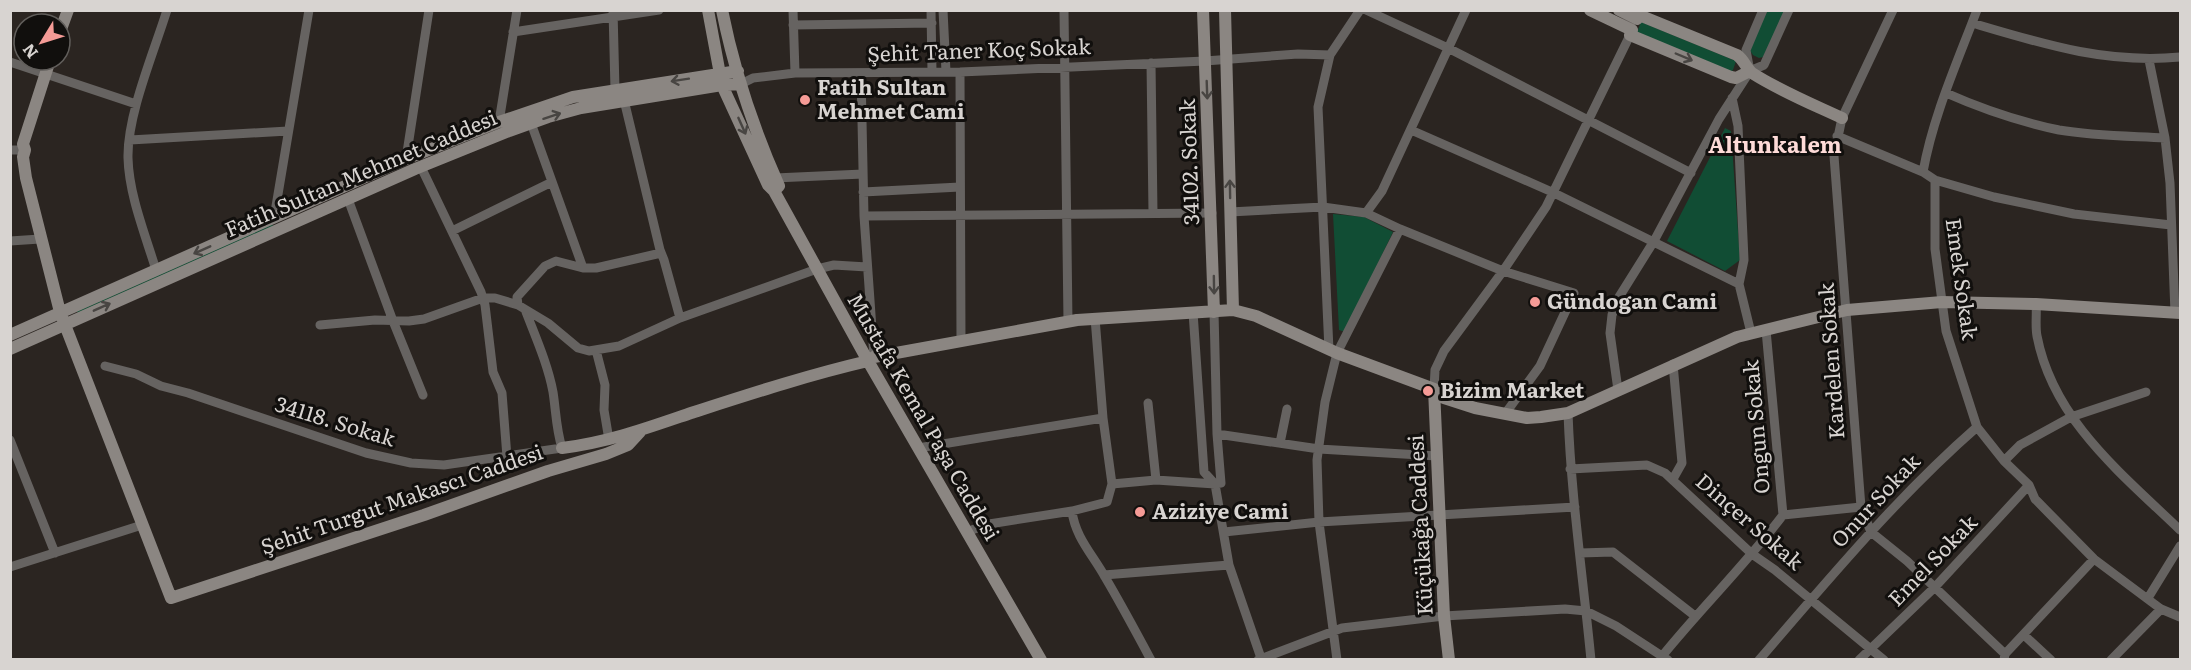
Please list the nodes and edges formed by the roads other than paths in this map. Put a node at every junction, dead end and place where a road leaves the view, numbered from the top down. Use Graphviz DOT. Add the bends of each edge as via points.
graph roads {
  1 [pos="167,10"];
  2 [pos="309,10"];
  3 [pos="429,10"];
  4 [pos="517,10"];
  5 [pos="659,10"];
  6 [pos="708,10"];
  7 [pos="722,10"];
  8 [pos="793,10"];
  9 [pos="931,10"];
  10 [pos="943,10"];
  11 [pos="1064,10"];
  12 [pos="1203,10"];
  13 [pos="1225,10"];
  14 [pos="1360,10"];
  15 [pos="1366,10"];
  16 [pos="1466,10"];
  17 [pos="1590,10"];
  18 [pos="1619,10"];
  19 [pos="1763,10"];
  20 [pos="1789,10"];
  21 [pos="1893,10"];
  22 [pos="1977,10"];
  23 [pos="612,14"];
  24 [pos="1636,22"];
  25 [pos="932,23"];
  26 [pos="1972,23"];
  27 [pos="793,25"];
  28 [pos="513,32"];
  29 [pos="1448,48"];
  30 [pos="1330,55"];
  31 [pos="2181,57"];
  32 [pos="1227,59"];
  33 [pos="2149,60"];
  34 [pos="1205,61"];
  35 [pos="10,62"];
  36 [pos="1151,63"];
  37 [pos="1064,67"];
  38 [pos="738,71"];
  39 [pos="1750,71"];
  40 [pos="932,72"];
  41 [pos="946,72"];
  42 [pos="960,72"];
  43 [pos="795,73"];
  44 [pos="861,73"];
  45 [pos="45,74"];
  46 [pos="753,78"];
  47 [pos="720,79"];
  48 [pos="741,84"];
  49 [pos="615,90"];
  50 [pos="1946,93"];
  51 [pos="1732,98"];
  52 [pos="624,100"];
  53 [pos="136,104"];
  54 [pos="1842,118"];
  55 [pos="1589,121"];
  56 [pos="499,122"];
  57 [pos="531,123"];
  58 [pos="1411,130"];
  59 [pos="288,131"];
  60 [pos="1837,136"];
  61 [pos="2165,138"];
  62 [pos="130,140"];
  63 [pos="10,150"];
  64 [pos="25,150"];
  65 [pos="406,159"];
  66 [pos="421,166"];
  67 [pos="1923,172"];
  68 [pos="1691,173"];
  69 [pos="863,174"];
  70 [pos="775,178"];
  71 [pos="1935,180"];
  72 [pos="552,182"];
  73 [pos="960,187"];
  74 [pos="774,191"];
  75 [pos="863,192"];
  76 [pos="1552,192"];
  77 [pos="348,199"];
  78 [pos="1323,207"];
  79 [pos="1230,212"];
  80 [pos="1153,213"];
  81 [pos="1212,213"];
  82 [pos="1366,213"];
  83 [pos="960,215"];
  84 [pos="1065,215"];
  85 [pos="864,216"];
  86 [pos="274,218"];
  87 [pos="2171,225"];
  88 [pos="1400,229"];
  89 [pos="279,230"];
  90 [pos="452,231"];
  91 [pos="40,239"];
  92 [pos="10,241"];
  93 [pos="1654,241"];
  94 [pos="661,252"];
  95 [pos="867,267"];
  96 [pos="583,268"];
  97 [pos="817,269"];
  98 [pos="156,270"];
  99 [pos="1503,271"];
  100 [pos="1739,284"];
  101 [pos="483,297"];
  102 [pos="1942,302"];
  103 [pos="2036,304"];
  104 [pos="518,305"];
  105 [pos="1233,310"];
  106 [pos="1847,310"];
  107 [pos="526,312"];
  108 [pos="1193,312"];
  109 [pos="1214,312"];
  110 [pos="2178,313"];
  111 [pos="62,318"];
  112 [pos="680,318"];
  113 [pos="1095,318"];
  114 [pos="393,321"];
  115 [pos="1068,322"];
  116 [pos="320,325"];
  117 [pos="1766,330"];
  118 [pos="1751,333"];
  119 [pos="10,334"];
  120 [pos="961,341"];
  121 [pos="10,349"];
  122 [pos="596,350"];
  123 [pos="1333,352"];
  124 [pos="871,359"];
  125 [pos="1673,364"];
  126 [pos="105,366"];
  127 [pos="1434,388"];
  128 [pos="1618,390"];
  129 [pos="2146,392"];
  130 [pos="423,395"];
  131 [pos="1148,403"];
  132 [pos="1287,409"];
  133 [pos="1568,413"];
  134 [pos="1505,414"];
  135 [pos="2071,417"];
  136 [pos="1103,418"];
  137 [pos="1977,427"];
  138 [pos="640,432"];
  139 [pos="1217,434"];
  140 [pos="10,440"];
  141 [pos="609,440"];
  142 [pos="1280,443"];
  143 [pos="562,448"];
  144 [pos="918,448"];
  145 [pos="1319,449"];
  146 [pos="1437,456"];
  147 [pos="507,457"];
  148 [pos="2004,461"];
  149 [pos="1570,469"];
  150 [pos="1673,479"];
  151 [pos="1156,480"];
  152 [pos="1113,484"];
  153 [pos="1215,484"];
  154 [pos="2029,485"];
  155 [pos="1575,507"];
  156 [pos="1861,507"];
  157 [pos="1072,510"];
  158 [pos="1784,514"];
  159 [pos="1440,515"];
  160 [pos="1319,522"];
  161 [pos="142,525"];
  162 [pos="2181,530"];
  163 [pos="966,532"];
  164 [pos="1224,532"];
  165 [pos="1871,532"];
  166 [pos="2181,546"];
  167 [pos="55,553"];
  168 [pos="1580,553"];
  169 [pos="1752,554"];
  170 [pos="2094,559"];
  171 [pos="1229,565"];
  172 [pos="10,567"];
  173 [pos="1104,575"];
  174 [pos="1935,587"];
  175 [pos="2148,598"];
  176 [pos="1811,600"];
  177 [pos="2161,609"];
  178 [pos="1586,611"];
  179 [pos="1444,616"];
  180 [pos="1695,616"];
  181 [pos="2181,616"];
  182 [pos="1334,631"];
  183 [pos="2024,634"];
  184 [pos="1871,647"];
  185 [pos="1665,657"];
  186 [pos="2004,657"];
  187 [pos="1259,659"];
  188 [pos="1041,660"];
  189 [pos="1151,660"];
  190 [pos="1336,660"];
  191 [pos="1449,660"];
  192 [pos="1591,660"];
  193 [pos="1759,660"];
  194 [pos="1859,660"];
  195 [pos="1884,660"];
  196 [pos="2051,660"];
  197 [pos="2111,660"];
  1 -- 53 [label="street"];
  2 -- 59 [label="street"];
  3 -- 65 [label="street"];
  4 -- 28 [label="street"];
  5 -- 23 [label="street"];
  6 -- 47 [label="street, Mustafa Kemal Paşa Caddesi"];
  7 -- 38 [label="street"];
  8 -- 27 [label="street"];
  9 -- 25 [label="street"];
  10 -- 41 [label="street"];
  11 -- 37 [label="street"];
  12 -- 34 [label="street, 34102. Sokak"];
  13 -- 32 [label="street, 34102. Sokak"];
  14 -- 30 [label="street"];
  15 -- 29 [label="street"];
  16 -- 29 [label="street"];
  17 -- 24 [label="street"];
  18 -- 24 [label="street"];
  19 -- 39 [label="street" via="1746,50"];
  20 -- 39 [label="street" via="1764,65"];
  21 -- 54 [label="street, Kardelen Sokak"];
  22 -- 26 [label="street"];
  23 -- 28 [label="street"];
  23 -- 49 [label="street"];
  24 -- 39 [label="street" via="1737,55"];
  24 -- 39 [label="street, one-way" via="1731,77"];
  24 -- 55 [label="street"];
  25 -- 27 [label="street"];
  25 -- 40 [label="street"];
  26 -- 33 [label="street" via="2081,52"];
  26 -- 50 [label="street"];
  27 -- 43 [label="street"];
  28 -- 56 [label="street"];
  29 -- 55 [label="street"];
  29 -- 58 [label="street"];
  30 -- 32 [label="street, Şehit Taner Koç Sokak"];
  30 -- 78 [label="street" via="1318,107"];
  31 -- 33 [label="street"];
  32 -- 34 [label="street, Şehit Taner Koç Sokak"];
  79 -- 32 [label="street, 34102. Sokak, one-way"];
  33 -- 61 [label="street"];
  34 -- 36 [label="street, Şehit Taner Koç Sokak"];
  34 -- 81 [label="street, 34102. Sokak, one-way"];
  35 -- 45 [label="street"];
  36 -- 37 [label="street, Şehit Taner Koç Sokak"];
  36 -- 80 [label="street"];
  37 -- 42 [label="street, Şehit Taner Koç Sokak"];
  37 -- 84 [label="street"];
  38 -- 46 [label="street"];
  38 -- 47 [label="street, Fatih Sultan Mehmet Caddesi"];
  38 -- 48 [label="street"];
  39 -- 51 [label="street"];
  39 -- 54 [label="street"];
  40 -- 41 [label="street, Şehit Taner Koç Sokak"];
  40 -- 44 [label="street, Şehit Taner Koç Sokak"];
  41 -- 42 [label="street, Şehit Taner Koç Sokak"];
  42 -- 73 [label="street"];
  43 -- 44 [label="street, Şehit Taner Koç Sokak"];
  43 -- 46 [label="street, Şehit Taner Koç Sokak"];
  44 -- 69 [label="street"];
  45 -- 53 [label="street"];
  45 -- 64 [label="street" via="27,127"];
  46 -- 48 [label="street, Şehit Taner Koç Sokak"];
  47 -- 48 [label="street, Fatih Sultan Mehmet Caddesi"];
  47 -- 49 [label="street, Fatih Sultan Mehmet Caddesi, one-way"];
  47 -- 52 [label="street, Fatih Sultan Mehmet Caddesi"];
  47 -- 74 [label="street, Mustafa Kemal Paşa Caddesi, one-way"];
  48 -- 70 [label="street"];
  49 -- 56 [label="street, Fatih Sultan Mehmet Caddesi" via="573,97"];
  50 -- 61 [label="street" via="2060,130"];
  50 -- 67 [label="street"];
  51 -- 68 [label="street"];
  51 -- 100 [label="street" via="1738,126 1744,260"];
  57 -- 52 [label="street, Fatih Sultan Mehmet Caddesi, one-way"];
  52 -- 94 [label="street"];
  53 -- 62 [label="street"];
  54 -- 60 [label="street, Kardelen Sokak"];
  55 -- 68 [label="street"];
  55 -- 76 [label="street"];
  56 -- 65 [label="street, Fatih Sultan Mehmet Caddesi"];
  57 -- 66 [label="street, Fatih Sultan Mehmet Caddesi"];
  57 -- 72 [label="street"];
  58 -- 76 [label="street"];
  58 -- 82 [label="street" via="1382,191"];
  59 -- 62 [label="street"];
  59 -- 86 [label="street"];
  60 -- 67 [label="street"];
  60 -- 106 [label="street, Kardelen Sokak" via="1834,156"];
  61 -- 87 [label="street"];
  62 -- 98 [label="street" via="128,166 135,201"];
  63 -- 64 [label="street"];
  64 -- 91 [label="street" via="26,178"];
  65 -- 86 [label="street, Fatih Sultan Mehmet Caddesi"];
  66 -- 77 [label="street, Fatih Sultan Mehmet Caddesi"];
  66 -- 90 [label="street"];
  67 -- 71 [label="street"];
  68 -- 93 [label="street"];
  69 -- 70 [label="street"];
  69 -- 75 [label="street"];
  70 -- 74 [label="street" via="779,186"];
  71 -- 87 [label="street" via="2074,214"];
  71 -- 102 [label="street, Emek Sokak" via="1935,249"];
  72 -- 90 [label="street"];
  72 -- 96 [label="street"];
  73 -- 75 [label="street"];
  73 -- 83 [label="street"];
  74 -- 97 [label="street, Mustafa Kemal Paşa Caddesi"];
  75 -- 85 [label="street"];
  76 -- 93 [label="street"];
  76 -- 99 [label="street"];
  77 -- 89 [label="street, Fatih Sultan Mehmet Caddesi"];
  77 -- 114 [label="street"];
  78 -- 79 [label="street"];
  78 -- 82 [label="street"];
  78 -- 123 [label="street"];
  79 -- 105 [label="street, 34102. Sokak"];
  80 -- 81 [label="street"];
  80 -- 84 [label="street"];
  81 -- 109 [label="street, 34102. Sokak, one-way"];
  82 -- 88 [label="street"];
  83 -- 84 [label="street"];
  83 -- 85 [label="street"];
  83 -- 120 [label="street"];
  84 -- 115 [label="street"];
  85 -- 95 [label="street"];
  86 -- 89 [label="street"];
  86 -- 98 [label="street, Fatih Sultan Mehmet Caddesi, one-way"];
  87 -- 110 [label="street"];
  88 -- 99 [label="street"];
  88 -- 123 [label="street"];
  111 -- 89 [label="street, Fatih Sultan Mehmet Caddesi, one-way"];
  90 -- 101 [label="street"];
  91 -- 92 [label="street"];
  91 -- 111 [label="street"];
  93 -- 100 [label="street"];
  93 -- 128 [label="street" via="1612,315 1610,333"];
  94 -- 96 [label="street"];
  94 -- 112 [label="street"];
  95 -- 97 [label="street" via="834,265"];
  95 -- 124 [label="street"];
  96 -- 104 [label="street" via="556,261 545,266 517,297"];
  97 -- 112 [label="street"];
  97 -- 124 [label="street, Mustafa Kemal Paşa Caddesi"];
  98 -- 111 [label="street, Fatih Sultan Mehmet Caddesi"];
  99 -- 127 [label="street" via="1444,351 1435,370"];
  99 -- 134 [label="street" via="1574,293 1540,366"];
  100 -- 118 [label="street"];
  101 -- 104 [label="street"];
  101 -- 114 [label="street" via="424,319"];
  101 -- 147 [label="street" via="493,372 502,393"];
  102 -- 103 [label="street, Şehit Turgut Makascı Caddesi"];
  102 -- 106 [label="street, Şehit Turgut Makascı Caddesi"];
  102 -- 137 [label="street, Emek Sokak" via="1946,331"];
  103 -- 110 [label="street, Şehit Turgut Makascı Caddesi"];
  103 -- 135 [label="street" via="2037,334 2044,362"];
  104 -- 107 [label="street"];
  105 -- 109 [label="street, Şehit Turgut Makascı Caddesi"];
  105 -- 123 [label="street, Şehit Turgut Makascı Caddesi" via="1264,319"];
  106 -- 117 [label="street, Şehit Turgut Makascı Caddesi"];
  106 -- 156 [label="street, Kardelen Sokak"];
  107 -- 122 [label="street" via="548,323 578,348"];
  107 -- 143 [label="street" via="553,391 556,431"];
  108 -- 109 [label="street, Şehit Turgut Makascı Caddesi"];
  108 -- 113 [label="street, Şehit Turgut Makascı Caddesi"];
  108 -- 153 [label="street" via="1204,472"];
  109 -- 139 [label="street"];
  111 -- 119 [label="street, Fatih Sultan Mehmet Caddesi"];
  111 -- 121 [label="street, Fatih Sultan Mehmet Caddesi"];
  111 -- 161 [label="street"];
  112 -- 122 [label="street" via="619,346"];
  113 -- 115 [label="street, Şehit Turgut Makascı Caddesi"];
  113 -- 136 [label="street"];
  114 -- 116 [label="street"];
  114 -- 130 [label="street"];
  115 -- 120 [label="street, Şehit Turgut Makascı Caddesi"];
  117 -- 118 [label="street, Şehit Turgut Makascı Caddesi"];
  117 -- 158 [label="street, Ongun Sokak"];
  118 -- 125 [label="street, Şehit Turgut Makascı Caddesi"];
  120 -- 124 [label="street, Şehit Turgut Makascı Caddesi"];
  122 -- 141 [label="street" via="605,385"];
  123 -- 127 [label="street, Şehit Turgut Makascı Caddesi"];
  123 -- 145 [label="street"];
  124 -- 138 [label="street, Şehit Turgut Makascı Caddesi" via="813,374"];
  124 -- 144 [label="street, Mustafa Kemal Paşa Caddesi"];
  125 -- 128 [label="street, Şehit Turgut Makascı Caddesi"];
  125 -- 150 [label="street" via="1682,463"];
  126 -- 147 [label="street, 34118. Sokak" via="389,459 444,465"];
  127 -- 134 [label="street, Şehit Turgut Makascı Caddesi" via="1457,404"];
  127 -- 146 [label="street, Küçükağa Caddesi"];
  128 -- 133 [label="street, Şehit Turgut Makascı Caddesi"];
  129 -- 135 [label="street"];
  131 -- 151 [label="street"];
  132 -- 142 [label="street"];
  133 -- 134 [label="street, Şehit Turgut Makascı Caddesi" via="1541,417"];
  133 -- 149 [label="street"];
  135 -- 148 [label="street" via="2020,444"];
  135 -- 162 [label="street" via="2116,470"];
  136 -- 144 [label="street"];
  136 -- 152 [label="street"];
  137 -- 148 [label="street, Emek Sokak"];
  137 -- 165 [label="street, Onur Sokak" via="1936,463"];
  138 -- 141 [label="street, Şehit Turgut Makascı Caddesi"];
  138 -- 161 [label="street, Şehit Turgut Makascı Caddesi" via="628,445 606,454 171,598"];
  139 -- 142 [label="street"];
  139 -- 153 [label="street" via="1221,483"];
  140 -- 167 [label="street"];
  141 -- 143 [label="street, Şehit Turgut Makascı Caddesi"];
  142 -- 145 [label="street"];
  143 -- 147 [label="street, 34118. Sokak"];
  144 -- 163 [label="street, Mustafa Kemal Paşa Caddesi"];
  145 -- 146 [label="street"];
  145 -- 160 [label="street"];
  146 -- 159 [label="street, Küçükağa Caddesi"];
  148 -- 154 [label="street, Emek Sokak"];
  149 -- 150 [label="street, Dinçer Sokak" via="1647,465"];
  149 -- 155 [label="street"];
  150 -- 169 [label="street, Dinçer Sokak"];
  151 -- 152 [label="street"];
  151 -- 153 [label="street"];
  152 -- 157 [label="street" via="1107,502"];
  153 -- 164 [label="street"];
  154 -- 170 [label="street, Emek Sokak" via="2035,500"];
  154 -- 174 [label="street, Emel Sokak"];
  155 -- 159 [label="street"];
  155 -- 168 [label="street"];
  156 -- 158 [label="street"];
  156 -- 165 [label="street, Kardelen Sokak"];
  157 -- 163 [label="street" via="989,524"];
  157 -- 173 [label="street" via="1079,537"];
  158 -- 169 [label="street, Ongun Sokak"];
  159 -- 160 [label="street"];
  159 -- 179 [label="street, Küçükağa Caddesi"];
  160 -- 164 [label="street"];
  160 -- 182 [label="street"];
  161 -- 167 [label="street"];
  163 -- 188 [label="street, Mustafa Kemal Paşa Caddesi"];
  164 -- 171 [label="street"];
  165 -- 174 [label="street, Kardelen Sokak"];
  165 -- 176 [label="street, Onur Sokak"];
  166 -- 175 [label="street"];
  167 -- 172 [label="street"];
  168 -- 178 [label="street"];
  168 -- 180 [label="street" via="1613,552"];
  169 -- 176 [label="street, Dinçer Sokak"];
  169 -- 180 [label="street, Ongun Sokak"];
  170 -- 175 [label="street, Emek Sokak"];
  170 -- 183 [label="street"];
  171 -- 173 [label="street"];
  171 -- 187 [label="street"];
  173 -- 189 [label="street"];
  174 -- 184 [label="street, Emel Sokak"];
  174 -- 186 [label="street, Kardelen Sokak"];
  175 -- 177 [label="street, Emek Sokak"];
  176 -- 184 [label="street, Dinçer Sokak"];
  176 -- 193 [label="street, Onur Sokak"];
  177 -- 181 [label="street, Emek Sokak"];
  177 -- 197 [label="street"];
  178 -- 179 [label="street"];
  178 -- 185 [label="street"];
  178 -- 192 [label="street"];
  179 -- 182 [label="street"];
  179 -- 191 [label="street, Küçükağa Caddesi"];
  180 -- 185 [label="street, Ongun Sokak"];
  182 -- 187 [label="street"];
  182 -- 190 [label="street"];
  183 -- 186 [label="street"];
  183 -- 196 [label="street"];
  184 -- 194 [label="street, Emel Sokak"];
  184 -- 195 [label="street, Dinçer Sokak"];
}
